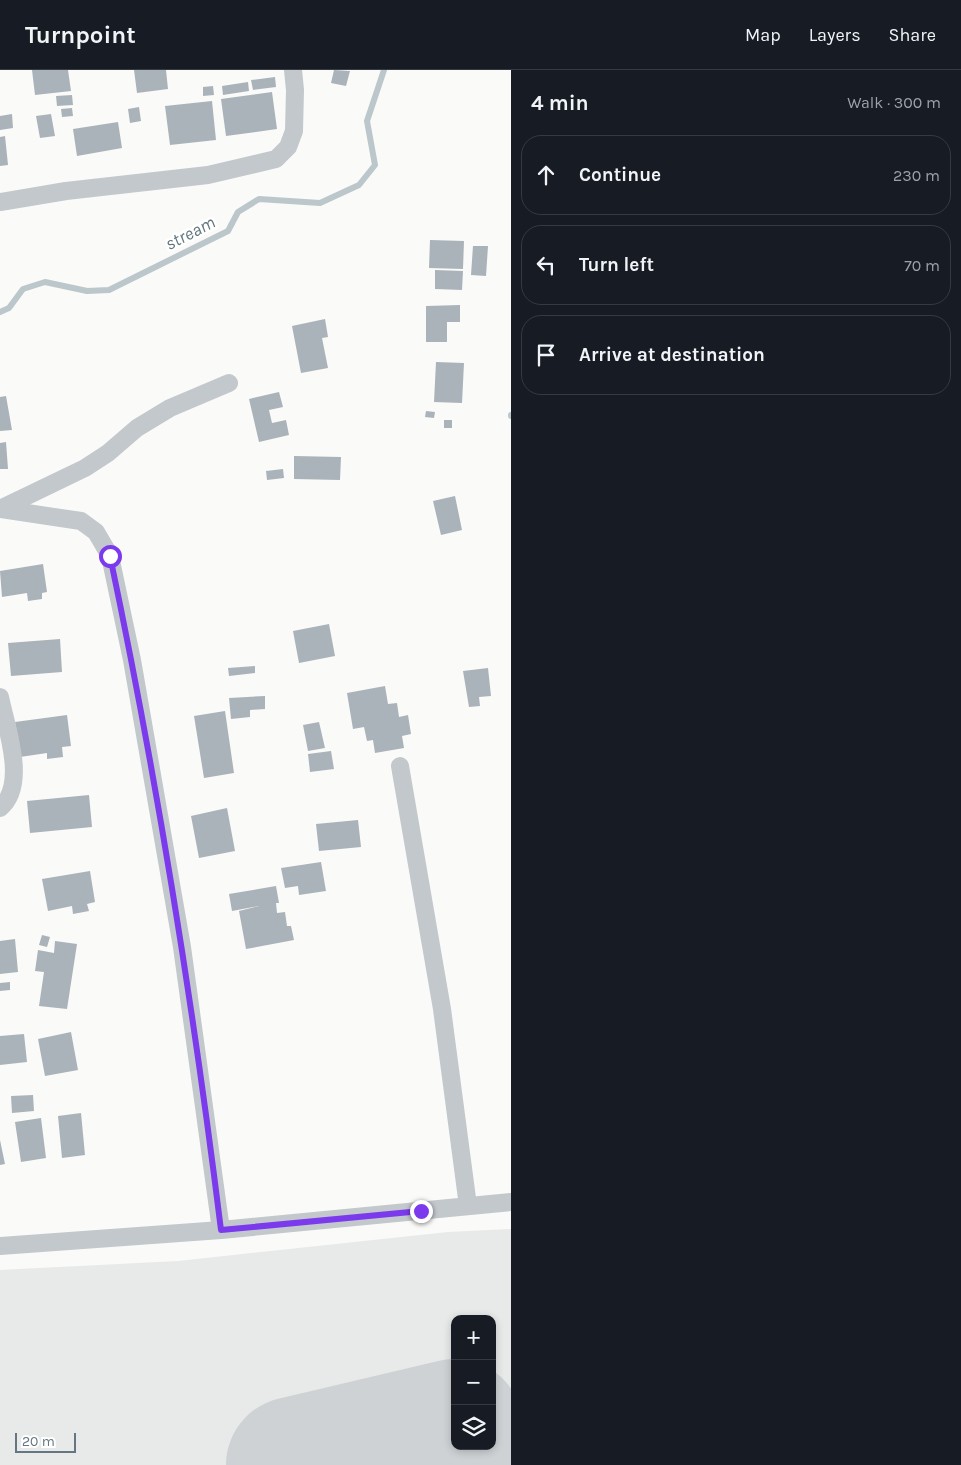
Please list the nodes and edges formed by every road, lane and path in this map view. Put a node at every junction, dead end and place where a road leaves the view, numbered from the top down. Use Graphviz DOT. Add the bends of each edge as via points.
graph roads {
  1 [pos="293,70"];
  2 [pos="0,202"];
  3 [pos="229,383"];
  4 [pos="0,509"];
  5 [pos="0,697"];
  6 [pos="400,766"];
  7 [pos="0,808"];
  8 [pos="511,1202"];
  9 [pos="468,1206"];
  10 [pos="221,1230"];
  11 [pos="0,1246"];
  1 -- 2 [label="street" via="294,131 288,147 276,159 208,175"];
  3 -- 4 [label="street" via="170,408 137,428 85,468"];
  4 -- 10 [label="street" via="81,521 96,532 110,556 132,660 182,947"];
  5 -- 7 [label="street" via="15,779 13,791"];
  6 -- 9 [label="street" via="442,1009"];
  8 -- 9 [label="street"];
  9 -- 10 [label="street"];
  10 -- 11 [label="street"];
}
